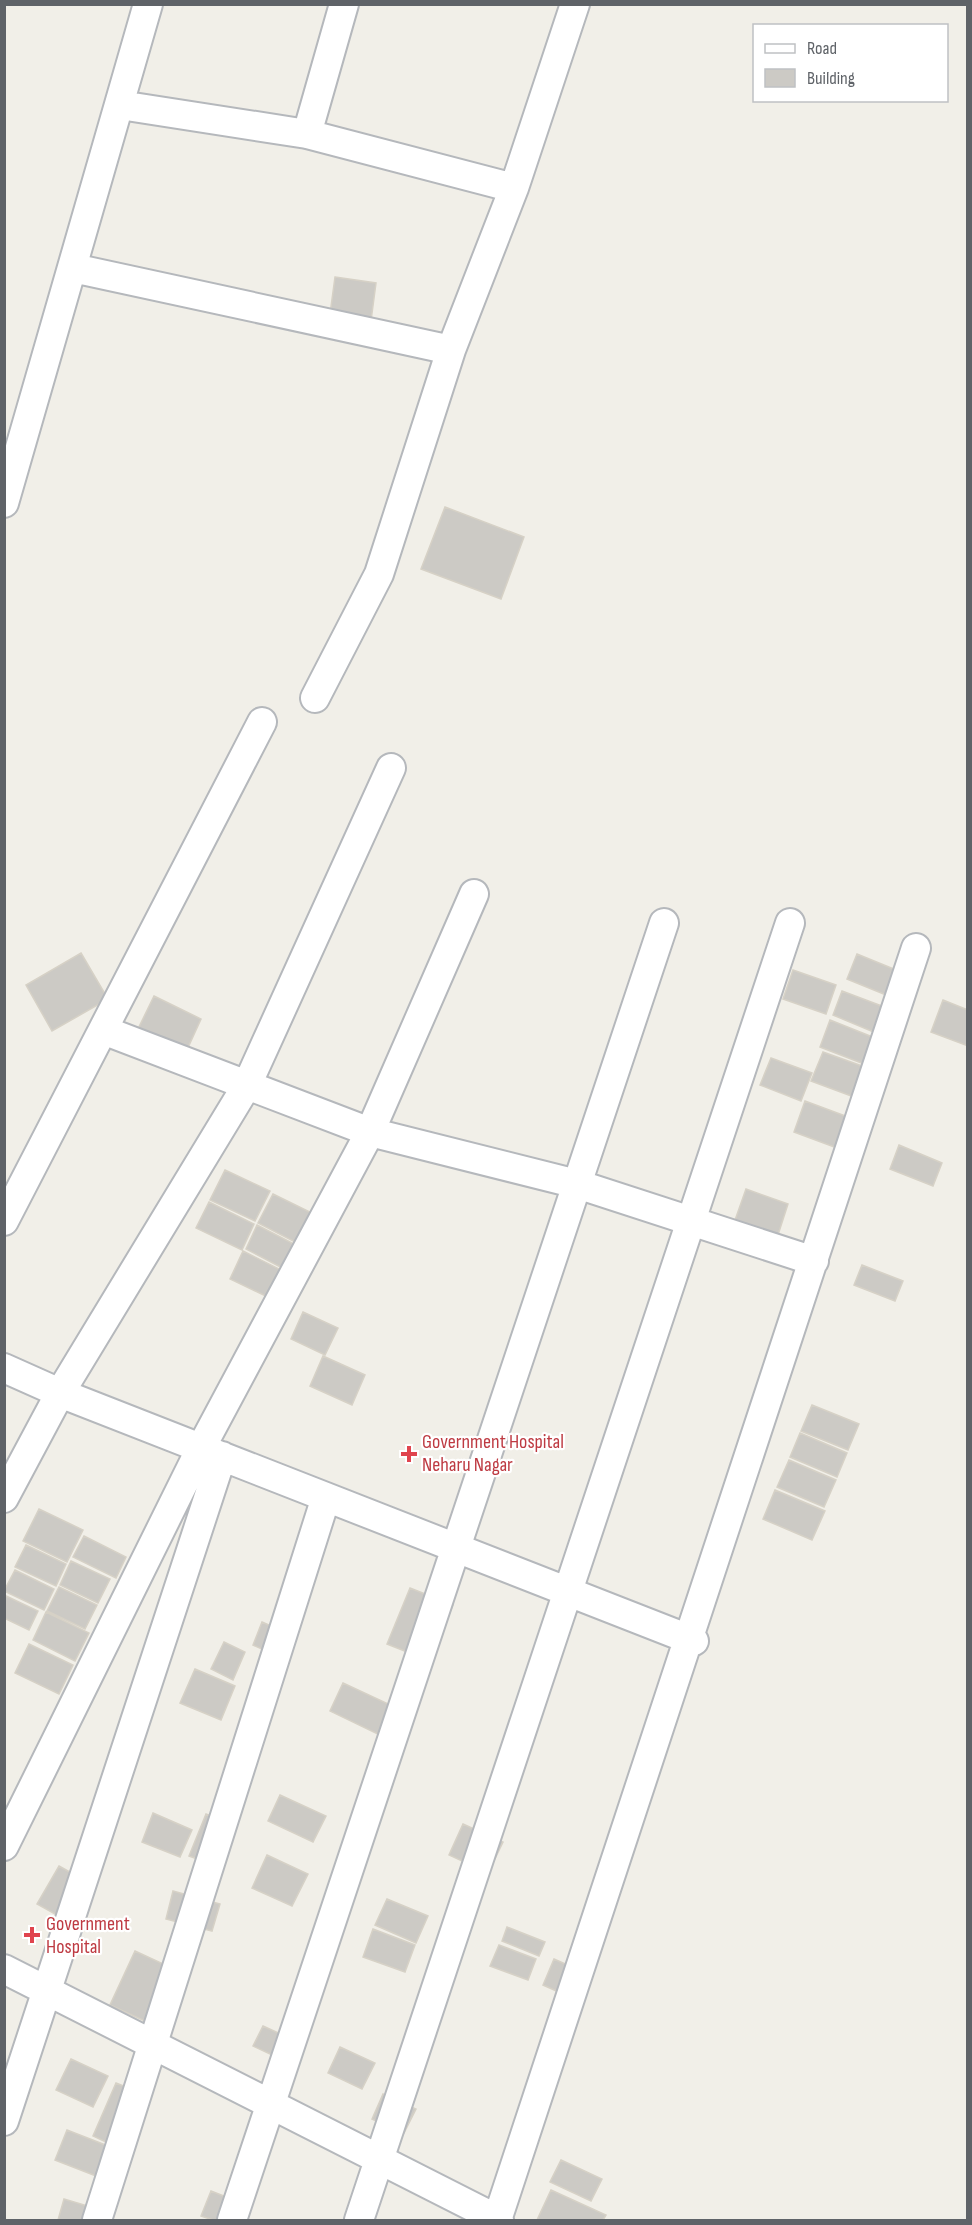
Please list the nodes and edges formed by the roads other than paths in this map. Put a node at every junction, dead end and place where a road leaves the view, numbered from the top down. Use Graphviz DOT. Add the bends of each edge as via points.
graph roads {
  1 [pos="148,4"];
  2 [pos="344,4"];
  3 [pos="574,4"];
  4 [pos="120,105"];
  5 [pos="307,134"];
  6 [pos="514,188"];
  7 [pos="73,268"];
  8 [pos="452,350"];
  9 [pos="4,503"];
  10 [pos="315,698"];
  11 [pos="262,722"];
  12 [pos="391,768"];
  13 [pos="474,894"];
  14 [pos="664,922"];
  15 [pos="790,923"];
  16 [pos="916,948"];
  17 [pos="103,1030"];
  18 [pos="247,1085"];
  19 [pos="370,1132"];
  20 [pos="577,1184"];
  21 [pos="4,1221"];
  22 [pos="691,1221"];
  23 [pos="814,1261"];
  24 [pos="4,1368"];
  25 [pos="60,1393"];
  26 [pos="212,1452"];
  27 [pos="326,1497"];
  28 [pos="4,1498"];
  29 [pos="456,1548"];
  30 [pos="568,1592"];
  31 [pos="691,1639"];
  32 [pos="4,1846"];
  33 [pos="4,1969"];
  34 [pos="47,1991"];
  35 [pos="153,2045"];
  36 [pos="271,2105"];
  37 [pos="4,2121"];
  38 [pos="379,2160"];
  39 [pos="97,2220"];
  40 [pos="232,2220"];
  41 [pos="359,2220"];
  42 [pos="498,2220"];
  1 -- 4 [label="street"];
  2 -- 5 [label="street"];
  3 -- 6 [label="street"];
  4 -- 5 [label="street"];
  4 -- 7 [label="street"];
  5 -- 6 [label="street"];
  6 -- 8 [label="street"];
  7 -- 8 [label="street"];
  7 -- 9 [label="street"];
  8 -- 10 [label="street" via="379,574"];
  11 -- 17 [label="street"];
  12 -- 18 [label="street"];
  13 -- 19 [label="street"];
  14 -- 20 [label="street"];
  15 -- 22 [label="street"];
  16 -- 23 [label="street"];
  17 -- 18 [label="street"];
  17 -- 21 [label="street"];
  18 -- 19 [label="street"];
  18 -- 25 [label="street"];
  19 -- 20 [label="street"];
  19 -- 26 [label="street"];
  20 -- 22 [label="street"];
  20 -- 29 [label="street"];
  22 -- 23 [label="street"];
  22 -- 30 [label="street"];
  23 -- 31 [label="street"];
  24 -- 25 [label="street"];
  25 -- 26 [label="street"];
  25 -- 28 [label="street"];
  26 -- 27 [label="street"];
  26 -- 32 [label="street"];
  26 -- 34 [label="street"];
  27 -- 29 [label="street"];
  27 -- 35 [label="street"];
  29 -- 30 [label="street"];
  29 -- 36 [label="street"];
  30 -- 31 [label="street"];
  30 -- 38 [label="street"];
  31 -- 42 [label="street"];
  33 -- 34 [label="street"];
  34 -- 35 [label="street"];
  34 -- 37 [label="street"];
  35 -- 36 [label="street"];
  35 -- 39 [label="street"];
  36 -- 38 [label="street"];
  36 -- 40 [label="street"];
  38 -- 41 [label="street"];
  38 -- 42 [label="street"];
}
